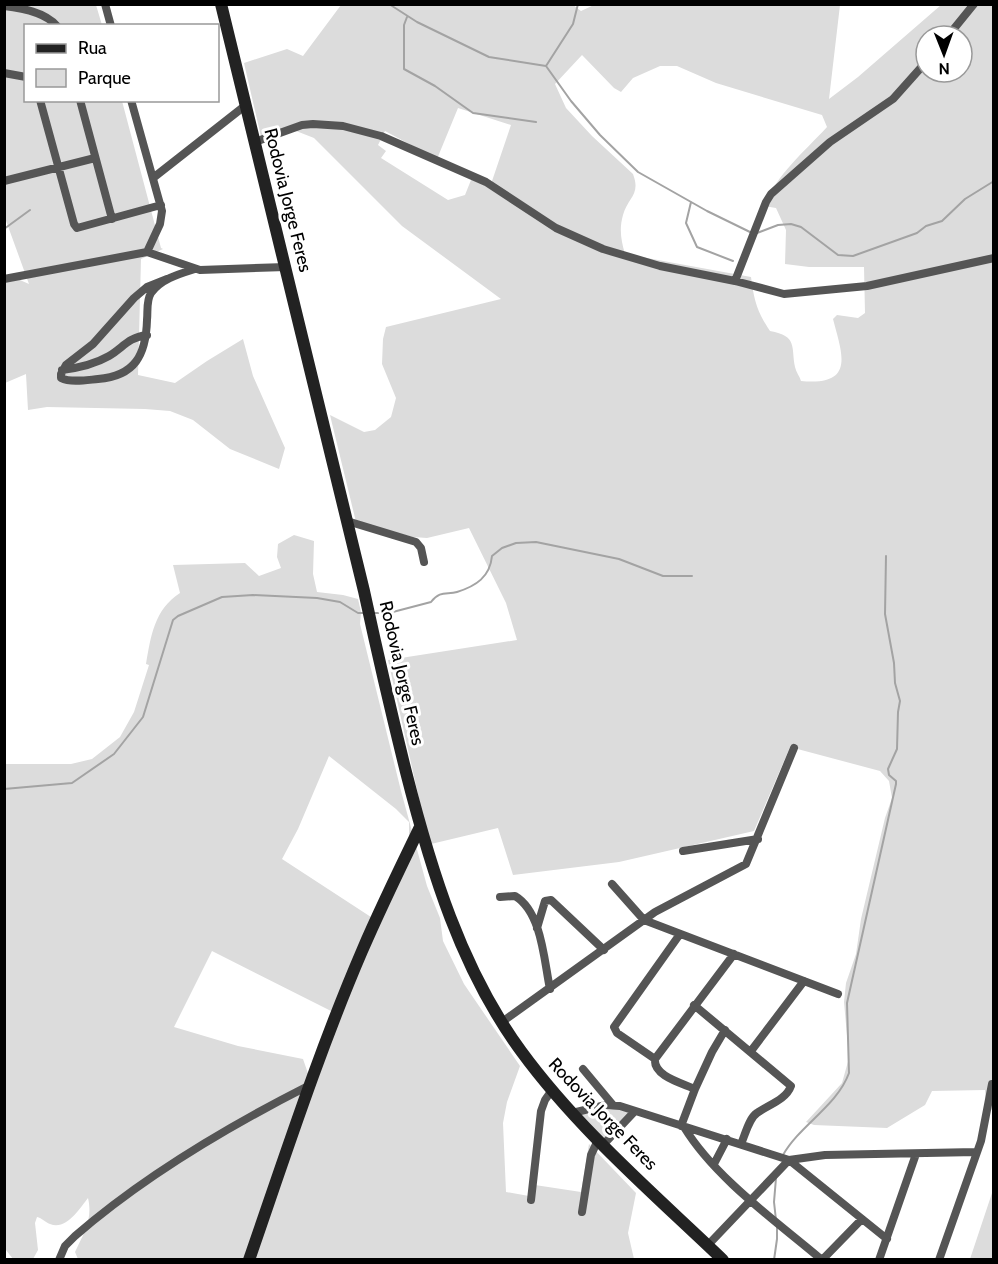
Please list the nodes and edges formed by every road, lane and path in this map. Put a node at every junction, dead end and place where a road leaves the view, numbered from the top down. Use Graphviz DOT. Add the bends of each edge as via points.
graph roads {
  1 [pos="105,4"];
  2 [pos="221,4"];
  3 [pos="974,4"];
  4 [pos="4,6"];
  5 [pos="54,24"];
  6 [pos="110,24"];
  7 [pos="958,24"];
  8 [pos="4,73"];
  9 [pos="914,75"];
  10 [pos="24,77"];
  11 [pos="41,102"];
  12 [pos="81,102"];
  13 [pos="132,102"];
  14 [pos="246,105"];
  15 [pos="255,142"];
  16 [pos="95,158"];
  17 [pos="58,168"];
  18 [pos="153,178"];
  19 [pos="4,181"];
  20 [pos="161,205"];
  21 [pos="112,219"];
  22 [pos="147,252"];
  23 [pos="993,258"];
  24 [pos="286,267"];
  25 [pos="195,269"];
  26 [pos="4,279"];
  27 [pos="167,279"];
  28 [pos="735,281"];
  29 [pos="147,335"];
  30 [pos="62,370"];
  31 [pos="347,521"];
  32 [pos="424,562"];
  33 [pos="794,748"];
  34 [pos="420,827"];
  35 [pos="758,839"];
  36 [pos="683,851"];
  37 [pos="612,884"];
  38 [pos="500,897"];
  39 [pos="644,920"];
  40 [pos="537,928"];
  41 [pos="680,934"];
  42 [pos="603,950"];
  43 [pos="734,954"];
  44 [pos="804,981"];
  45 [pos="550,989"];
  46 [pos="838,994"];
  47 [pos="694,1005"];
  48 [pos="502,1022"];
  49 [pos="725,1030"];
  50 [pos="751,1051"];
  51 [pos="655,1059"];
  52 [pos="583,1069"];
  53 [pos="992,1084"];
  54 [pos="311,1085"];
  55 [pos="695,1089"];
  56 [pos="552,1090"];
  57 [pos="613,1105"];
  58 [pos="635,1111"];
  59 [pos="572,1113"];
  60 [pos="683,1126"];
  61 [pos="728,1139"];
  62 [pos="601,1142"];
  63 [pos="741,1144"];
  64 [pos="976,1152"];
  65 [pos="916,1154"];
  66 [pos="789,1160"];
  67 [pos="714,1164"];
  68 [pos="531,1200"];
  69 [pos="750,1200"];
  70 [pos="582,1212"];
  71 [pos="862,1219"];
  72 [pos="887,1239"];
  73 [pos="708,1245"];
  74 [pos="59,1260"];
  75 [pos="249,1260"];
  76 [pos="723,1260"];
  77 [pos="822,1260"];
  78 [pos="879,1260"];
  79 [pos="939,1260"];
  1 -- 6 [label="street"];
  2 -- 14 [label="main road, Rodovia Jorge Feres"];
  3 -- 7 [label="street"];
  4 -- 5 [label="street" via="42,15"];
  8 -- 10 [label="street"];
  9 -- 28 [label="street" via="893,99 830,142 771,194"];
  11 -- 17 [label="street"];
  12 -- 16 [label="street"];
  13 -- 18 [label="street"];
  14 -- 15 [label="main road, Rodovia Jorge Feres"];
  14 -- 18 [label="street"];
  15 -- 24 [label="main road, Rodovia Jorge Feres"];
  15 -- 28 [label="street" via="313,124 335,124 381,136 486,182 556,228 590,244 660,266"];
  16 -- 17 [label="street"];
  16 -- 21 [label="street"];
  17 -- 19 [label="street"];
  17 -- 21 [label="street" via="77,228"];
  18 -- 20 [label="street"];
  20 -- 21 [label="street"];
  20 -- 22 [label="street" via="162,220"];
  22 -- 25 [label="street"];
  22 -- 26 [label="street"];
  23 -- 28 [label="street" via="880,284 791,294"];
  24 -- 25 [label="street"];
  24 -- 31 [label="main road, Rodovia Jorge Feres"];
  25 -- 27 [label="street"];
  27 -- 29 [label="street" via="150,296"];
  27 -- 30 [label="street" via="147,287 134,298 101,336"];
  29 -- 30 [label="street" via="129,340 112,355 96,362"];
  29 -- 30 [label="street" via="138,360 123,374 67,381 61,378"];
  31 -- 32 [label="street" via="416,542"];
  31 -- 34 [label="main road, Rodovia Jorge Feres"];
  33 -- 35 [label="street"];
  34 -- 48 [label="main road, Rodovia Jorge Feres" via="451,920"];
  34 -- 54 [label="main road" via="362,952"];
  35 -- 36 [label="street"];
  35 -- 39 [label="street" via="743,867"];
  37 -- 39 [label="street"];
  38 -- 40 [label="street" via="515,896 524,903"];
  39 -- 41 [label="street"];
  39 -- 42 [label="street"];
  40 -- 42 [label="street" via="545,901 549,900"];
  40 -- 45 [label="street"];
  41 -- 43 [label="street"];
  41 -- 51 [label="street" via="614,1025 617,1032"];
  42 -- 45 [label="street"];
  43 -- 44 [label="street"];
  43 -- 47 [label="street"];
  44 -- 46 [label="street"];
  44 -- 50 [label="street"];
  45 -- 48 [label="street"];
  47 -- 49 [label="street"];
  47 -- 51 [label="street"];
  48 -- 56 [label="main road, Rodovia Jorge Feres"];
  49 -- 50 [label="street"];
  49 -- 55 [label="street"];
  50 -- 63 [label="street" via="791,1086 756,1114"];
  51 -- 55 [label="street" via="658,1072"];
  52 -- 57 [label="street"];
  53 -- 64 [label="street" via="986,1123"];
  54 -- 74 [label="street" via="260,1111 145,1182 75,1236"];
  54 -- 75 [label="main road"];
  55 -- 60 [label="street"];
  56 -- 59 [label="main road, Rodovia Jorge Feres"];
  56 -- 68 [label="street" via="541,1111"];
  57 -- 58 [label="street"];
  57 -- 59 [label="street"];
  58 -- 60 [label="street"];
  58 -- 62 [label="street"];
  59 -- 62 [label="main road, Rodovia Jorge Feres"];
  60 -- 61 [label="street"];
  60 -- 67 [label="street"];
  61 -- 63 [label="street"];
  61 -- 67 [label="street"];
  62 -- 70 [label="street" via="591,1155"];
  62 -- 73 [label="main road, Rodovia Jorge Feres"];
  63 -- 66 [label="street"];
  64 -- 65 [label="street"];
  64 -- 79 [label="street"];
  65 -- 66 [label="street" via="825,1155"];
  65 -- 72 [label="street"];
  66 -- 69 [label="street"];
  66 -- 71 [label="street"];
  67 -- 69 [label="street"];
  69 -- 73 [label="street"];
  69 -- 77 [label="street"];
  71 -- 72 [label="street"];
  71 -- 77 [label="street"];
  72 -- 78 [label="street"];
  73 -- 76 [label="main road, Rodovia Jorge Feres"];
}
